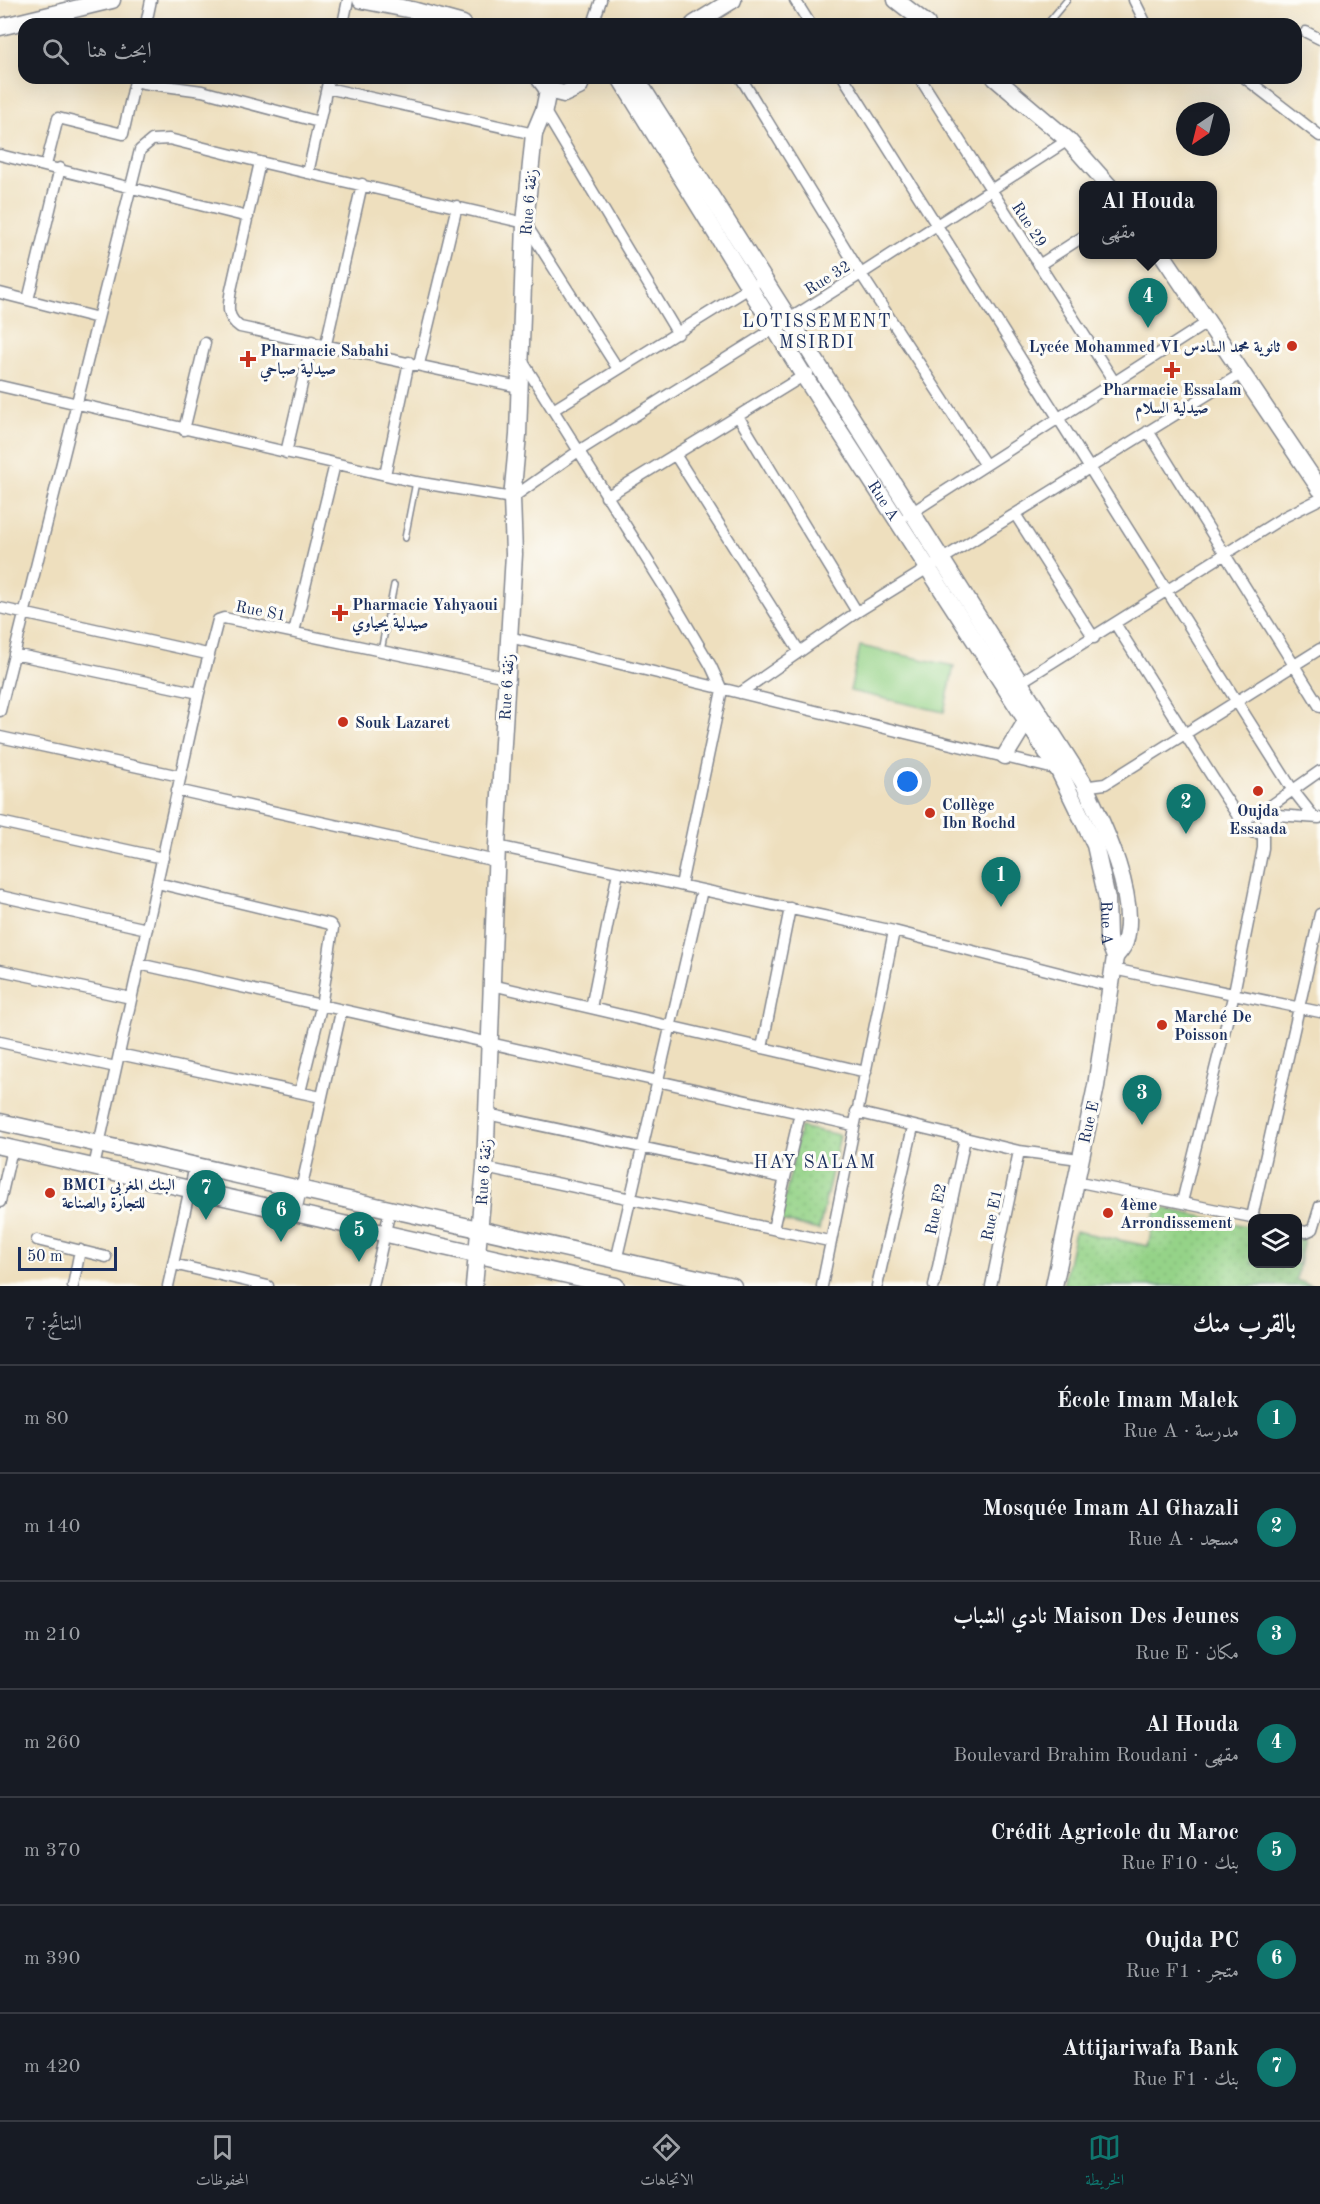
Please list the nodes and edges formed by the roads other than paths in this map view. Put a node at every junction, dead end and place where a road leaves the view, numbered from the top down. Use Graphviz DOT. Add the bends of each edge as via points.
graph roads {
  1 [pos="112,0"];
  2 [pos="151,0"];
  3 [pos="348,0"];
  4 [pos="361,0"];
  5 [pos="601,0"];
  6 [pos="733,0"];
  7 [pos="795,0"];
  8 [pos="896,0"];
  9 [pos="1068,0"];
  10 [pos="1134,0"];
  11 [pos="414,5"];
  12 [pos="37,18"];
  13 [pos="148,18"];
  14 [pos="344,18"];
  15 [pos="448,18"];
  16 [pos="595,18"];
  17 [pos="708,18"];
  18 [pos="806,18"];
  19 [pos="919,18"];
  20 [pos="1052,18"];
  21 [pos="1143,18"];
  22 [pos="18,23"];
  23 [pos="0,27"];
  24 [pos="1306,32"];
  25 [pos="1320,39"];
  26 [pos="134,84"];
  27 [pos="163,84"];
  28 [pos="328,84"];
  29 [pos="332,84"];
  30 [pos="543,84"];
  31 [pos="578,84"];
  32 [pos="624,84"];
  33 [pos="639,84"];
  34 [pos="745,84"];
  35 [pos="848,84"];
  36 [pos="924,84"];
  37 [pos="1003,84"];
  38 [pos="1253,84"];
  39 [pos="544,110"];
  40 [pos="319,122"];
  41 [pos="534,134"];
  42 [pos="1320,136"];
  43 [pos="1068,140"];
  44 [pos="0,155"];
  45 [pos="260,162"];
  46 [pos="46,165"];
  47 [pos="60,168"];
  48 [pos="308,172"];
  49 [pos="1105,181"];
  50 [pos="362,184"];
  51 [pos="131,187"];
  52 [pos="990,188"];
  53 [pos="697,189"];
  54 [pos="457,206"];
  55 [pos="248,217"];
  56 [pos="525,223"];
  57 [pos="936,224"];
  58 [pos="1079,239"];
  59 [pos="1165,259"];
  60 [pos="1039,265"];
  61 [pos="861,274"];
  62 [pos="756,284"];
  63 [pos="0,293"];
  64 [pos="28,300"];
  65 [pos="98,318"];
  66 [pos="1208,322"];
  67 [pos="782,323"];
  68 [pos="678,334"];
  69 [pos="312,340"];
  70 [pos="205,344"];
  71 [pos="326,344"];
  72 [pos="521,358"];
  73 [pos="414,363"];
  74 [pos="618,369"];
  75 [pos="811,371"];
  76 [pos="1244,372"];
  77 [pos="1115,383"];
  78 [pos="0,386"];
  79 [pos="519,387"];
  80 [pos="74,405"];
  81 [pos="553,410"];
  82 [pos="738,416"];
  83 [pos="1059,419"];
  84 [pos="184,430"];
  85 [pos="1148,431"];
  86 [pos="577,452"];
  87 [pos="286,453"];
  88 [pos="676,456"];
  89 [pos="335,464"];
  90 [pos="985,464"];
  91 [pos="1090,470"];
  92 [pos="385,475"];
  93 [pos="1318,481"];
  94 [pos="416,482"];
  95 [pos="606,497"];
  96 [pos="512,498"];
  97 [pos="1320,499"];
  98 [pos="1015,514"];
  99 [pos="904,518"];
  100 [pos="405,537"];
  101 [pos="1223,554"];
  102 [pos="935,565"];
  103 [pos="394,585"];
  104 [pos="1167,590"];
  105 [pos="0,608"];
  106 [pos="856,612"];
  107 [pos="24,614"];
  108 [pos="1116,625"];
  109 [pos="294,632"];
  110 [pos="509,637"];
  111 [pos="1094,638"];
  112 [pos="1320,649"];
  113 [pos="381,651"];
  114 [pos="799,651"];
  115 [pos="14,654"];
  116 [pos="207,654"];
  117 [pos="1292,665"];
  118 [pos="4,674"];
  119 [pos="506,678"];
  120 [pos="1013,687"];
  121 [pos="722,690"];
  122 [pos="198,693"];
  123 [pos="740,693"];
  124 [pos="1237,702"];
  125 [pos="1320,707"];
  126 [pos="0,711"];
  127 [pos="1027,720"];
  128 [pos="1186,734"];
  129 [pos="0,737"];
  130 [pos="1005,756"];
  131 [pos="1059,771"];
  132 [pos="1320,771"];
  133 [pos="180,776"];
  134 [pos="1083,782"];
  135 [pos="1292,789"];
  136 [pos="177,790"];
  137 [pos="1263,816"];
  138 [pos="1317,818"];
  139 [pos="0,822"];
  140 [pos="1247,823"];
  141 [pos="1263,831"];
  142 [pos="497,853"];
  143 [pos="163,858"];
  144 [pos="618,872"];
  145 [pos="157,883"];
  146 [pos="681,885"];
  147 [pos="702,890"];
  148 [pos="0,896"];
  149 [pos="790,908"];
  150 [pos="1320,914"];
  151 [pos="147,929"];
  152 [pos="894,931"];
  153 [pos="1114,963"];
  154 [pos="139,964"];
  155 [pos="0,970"];
  156 [pos="492,985"];
  157 [pos="1110,986"];
  158 [pos="1234,993"];
  159 [pos="131,998"];
  160 [pos="321,1007"];
  161 [pos="1300,1007"];
  162 [pos="591,1008"];
  163 [pos="341,1012"];
  164 [pos="1320,1012"];
  165 [pos="670,1026"];
  166 [pos="0,1042"];
  167 [pos="490,1043"];
  168 [pos="762,1048"];
  169 [pos="119,1054"];
  170 [pos="116,1067"];
  171 [pos="866,1071"];
  172 [pos="657,1081"];
  173 [pos="300,1092"];
  174 [pos="321,1096"];
  175 [pos="856,1112"];
  176 [pos="800,1113"];
  177 [pos="487,1114"];
  178 [pos="0,1122"];
  179 [pos="853,1125"];
  180 [pos="913,1127"];
  181 [pos="965,1138"];
  182 [pos="99,1145"];
  183 [pos="6,1147"];
  184 [pos="642,1148"];
  185 [pos="1019,1151"];
  186 [pos="1079,1159"];
  187 [pos="195,1166"];
  188 [pos="94,1167"];
  189 [pos="485,1168"];
  190 [pos="785,1178"];
  191 [pos="1075,1181"];
  192 [pos="189,1189"];
  193 [pos="300,1190"];
  194 [pos="630,1198"];
  195 [pos="0,1202"];
  196 [pos="1182,1202"];
  197 [pos="1320,1206"];
  198 [pos="390,1210"];
  199 [pos="296,1212"];
  200 [pos="1255,1214"];
  201 [pos="1248,1217"];
  202 [pos="773,1229"];
  203 [pos="478,1230"];
  204 [pos="1302,1231"];
  205 [pos="385,1232"];
  206 [pos="37,1240"];
  207 [pos="830,1241"];
  208 [pos="80,1250"];
  209 [pos="476,1254"];
  210 [pos="106,1257"];
  211 [pos="616,1261"];
  212 [pos="173,1264"];
  213 [pos="235,1282"];
  214 [pos="709,1283"];
  215 [pos="73,1286"];
  216 [pos="168,1286"];
  217 [pos="268,1286"];
  218 [pos="373,1286"];
  219 [pos="474,1286"];
  220 [pos="613,1286"];
  221 [pos="733,1286"];
  222 [pos="822,1286"];
  223 [pos="878,1286"];
  224 [pos="934,1286"];
  225 [pos="991,1286"];
  226 [pos="1054,1286"];
  1 -- 12 [label="street"];
  2 -- 13 [label="street"];
  3 -- 14 [label="street"];
  4 -- 11 [label="street"];
  5 -- 16 [label="street"];
  6 -- 17 [label="street"];
  7 -- 18 [label="street"];
  8 -- 19 [label="street"];
  9 -- 20 [label="lane"];
  10 -- 21 [label="street"];
  11 -- 15 [label="street"];
  22 -- 23 [label="street"];
  24 -- 25 [label="street"];
  26 -- 46 [label="street" via="123,134 62,117 58,119"];
  27 -- 40 [label="street"];
  28 -- 40 [label="street"];
  29 -- 41 [label="street"];
  30 -- 31 [label="street" via="564,94"];
  30 -- 39 [label="street, Rue 6 زنقة"];
  32 -- 53 [label="street, Rue A"];
  33 -- 53 [label="street, Rue A"];
  34 -- 61 [label="street"];
  35 -- 57 [label="street"];
  36 -- 52 [label="street, Rue 29"];
  37 -- 43 [label="street"];
  38 -- 42 [label="street"];
  39 -- 41 [label="street, Rue 6 زنقة"];
  39 -- 68 [label="street"];
  40 -- 48 [label="street"];
  41 -- 56 [label="street, Rue 6 زنقة"];
  43 -- 49 [label="street"];
  43 -- 52 [label="street, Rue 32"];
  44 -- 46 [label="street"];
  45 -- 48 [label="street"];
  45 -- 51 [label="street" via="161,138 140,150"];
  45 -- 55 [label="street"];
  46 -- 47 [label="street"];
  47 -- 51 [label="street"];
  47 -- 64 [label="street"];
  48 -- 50 [label="street"];
  50 -- 54 [label="street"];
  50 -- 71 [label="street"];
  51 -- 55 [label="street"];
  51 -- 65 [label="street"];
  52 -- 57 [label="street, Rue 32"];
  52 -- 60 [label="street, Rue 29"];
  53 -- 62 [label="street, Rue A"];
  54 -- 56 [label="street"];
  54 -- 73 [label="street"];
  55 -- 69 [label="street" via="231,290 230,316 240,327"];
  56 -- 72 [label="street, Rue 6 زنقة"];
  56 -- 74 [label="street"];
  57 -- 61 [label="street, Rue 32"];
  57 -- 83 [label="street"];
  58 -- 60 [label="street"];
  59 -- 66 [label="street"];
  60 -- 77 [label="street, Rue 29"];
  61 -- 67 [label="street, Rue 32"];
  61 -- 90 [label="street"];
  62 -- 67 [label="street, Rue A"];
  62 -- 68 [label="street"];
  63 -- 64 [label="street"];
  64 -- 65 [label="street"];
  65 -- 80 [label="street"];
  66 -- 76 [label="street"];
  66 -- 77 [label="street"];
  67 -- 75 [label="street, Rue A"];
  67 -- 86 [label="street, Rue 32"];
  68 -- 74 [label="street"];
  69 -- 71 [label="street"];
  69 -- 87 [label="street"];
  70 -- 84 [label="street"];
  71 -- 73 [label="street"];
  72 -- 79 [label="street, Rue 6 زنقة"];
  72 -- 81 [label="street"];
  73 -- 79 [label="street"];
  73 -- 92 [label="street"];
  74 -- 81 [label="street"];
  75 -- 82 [label="street"];
  75 -- 99 [label="street, Rue A"];
  76 -- 85 [label="street"];
  76 -- 93 [label="street"];
  77 -- 83 [label="street"];
  78 -- 80 [label="street"];
  79 -- 96 [label="street, Rue 6 زنقة"];
  80 -- 84 [label="street"];
  80 -- 107 [label="street"];
  81 -- 86 [label="street"];
  82 -- 88 [label="street"];
  82 -- 106 [label="street"];
  83 -- 90 [label="street"];
  83 -- 91 [label="street"];
  84 -- 87 [label="street"];
  85 -- 91 [label="street"];
  85 -- 101 [label="street"];
  86 -- 95 [label="street"];
  86 -- 96 [label="street, Rue 32"];
  87 -- 89 [label="street"];
  88 -- 95 [label="street"];
  88 -- 114 [label="street"];
  89 -- 92 [label="street"];
  89 -- 109 [label="street"];
  90 -- 99 [label="street"];
  91 -- 98 [label="street"];
  91 -- 104 [label="street"];
  92 -- 94 [label="street"];
  94 -- 96 [label="street"];
  94 -- 100 [label="lane"];
  95 -- 121 [label="street" via="668,593"];
  96 -- 110 [label="street, Rue 6 زنقة" via="514,554"];
  97 -- 101 [label="street"];
  98 -- 102 [label="street"];
  98 -- 111 [label="street"];
  99 -- 102 [label="street, Rue A"];
  101 -- 104 [label="street"];
  101 -- 117 [label="street"];
  102 -- 106 [label="street"];
  102 -- 120 [label="street, Rue A"];
  103 -- 113 [label="lane"];
  104 -- 108 [label="street"];
  104 -- 124 [label="street"];
  105 -- 107 [label="street"];
  106 -- 114 [label="street"];
  107 -- 115 [label="street"];
  107 -- 116 [label="street"];
  108 -- 111 [label="street"];
  108 -- 128 [label="street"];
  109 -- 113 [label="street, Rue S1"];
  109 -- 116 [label="street, Rue S1" via="224,618 215,625"];
  110 -- 119 [label="street, Rue 6 زنقة"];
  110 -- 121 [label="street"];
  111 -- 120 [label="street"];
  112 -- 117 [label="street"];
  113 -- 119 [label="street, Rue S1"];
  114 -- 123 [label="street"];
  115 -- 118 [label="street"];
  115 -- 122 [label="street"];
  116 -- 122 [label="street, Rue S1"];
  117 -- 124 [label="street"];
  117 -- 125 [label="street"];
  118 -- 126 [label="street"];
  119 -- 142 [label="street, Rue 6 زنقة"];
  120 -- 127 [label="street, Rue A"];
  120 -- 134 [label="street, Rue A"];
  121 -- 123 [label="street"];
  121 -- 146 [label="street"];
  122 -- 133 [label="street, Rue S1"];
  123 -- 130 [label="street"];
  124 -- 128 [label="street"];
  124 -- 135 [label="street"];
  127 -- 130 [label="street"];
  127 -- 131 [label="street, Rue A"];
  128 -- 134 [label="street" via="1105,784 1090,786"];
  128 -- 140 [label="street" via="1237,815"];
  129 -- 133 [label="street"];
  130 -- 131 [label="street"];
  131 -- 134 [label="street"];
  131 -- 153 [label="street, Rue A" via="1095,845 1107,899 1108,939"];
  132 -- 135 [label="street"];
  133 -- 136 [label="street, Rue S1"];
  134 -- 153 [label="street, Rue A" via="1113,851 1126,898 1125,944"];
  135 -- 137 [label="street"];
  135 -- 138 [label="street"];
  136 -- 142 [label="street"];
  136 -- 143 [label="street, Rue S1"];
  137 -- 138 [label="street"];
  137 -- 140 [label="street" via="1251,815"];
  137 -- 141 [label="street"];
  139 -- 143 [label="street"];
  140 -- 141 [label="street" via="1255,832"];
  141 -- 158 [label="street"];
  142 -- 144 [label="street"];
  142 -- 156 [label="street, Rue 6 زنقة"];
  143 -- 145 [label="street, Rue S1"];
  144 -- 146 [label="street"];
  144 -- 162 [label="street"];
  145 -- 151 [label="street, Rue S1"];
  145 -- 160 [label="street" via="330,924 334,934"];
  146 -- 147 [label="street"];
  147 -- 149 [label="street"];
  147 -- 165 [label="street"];
  148 -- 151 [label="street"];
  149 -- 152 [label="street"];
  149 -- 168 [label="street"];
  150 -- 161 [label="street"];
  151 -- 154 [label="street, Rue S1"];
  152 -- 157 [label="street"];
  152 -- 171 [label="street"];
  153 -- 157 [label="street, Rue E"];
  153 -- 158 [label="street"];
  154 -- 159 [label="street, Rue S1"];
  154 -- 160 [label="street"];
  155 -- 159 [label="street"];
  156 -- 162 [label="street"];
  156 -- 167 [label="street, Rue 6 زنقة"];
  157 -- 186 [label="street, Rue E" via="1096,1086"];
  158 -- 161 [label="street"];
  158 -- 196 [label="street"];
  159 -- 169 [label="street, Rue S1"];
  160 -- 163 [label="street"];
  160 -- 173 [label="street"];
  161 -- 164 [label="street"];
  161 -- 200 [label="street"];
  162 -- 165 [label="street"];
  163 -- 167 [label="street"];
  163 -- 174 [label="street"];
  165 -- 168 [label="street"];
  165 -- 172 [label="street"];
  166 -- 170 [label="street"];
  167 -- 172 [label="street"];
  167 -- 177 [label="street, Rue 6 زنقة"];
  168 -- 171 [label="street"];
  169 -- 170 [label="street, Rue S1"];
  169 -- 173 [label="street"];
  170 -- 182 [label="street, Rue S1"];
  171 -- 175 [label="street"];
  172 -- 176 [label="street"];
  172 -- 184 [label="street"];
  173 -- 174 [label="street"];
  174 -- 193 [label="street"];
  175 -- 179 [label="street"];
  175 -- 180 [label="street"];
  176 -- 179 [label="street"];
  176 -- 190 [label="street"];
  177 -- 184 [label="street"];
  177 -- 189 [label="street, Rue 6 زنقة"];
  178 -- 182 [label="street"];
  179 -- 207 [label="street"];
  180 -- 181 [label="street"];
  180 -- 223 [label="street"];
  181 -- 185 [label="street"];
  181 -- 224 [label="street, Rue E2"];
  182 -- 187 [label="street"];
  182 -- 188 [label="street, Rue S1"];
  183 -- 188 [label="street"];
  183 -- 195 [label="street"];
  184 -- 190 [label="street"];
  184 -- 194 [label="street"];
  185 -- 186 [label="street"];
  185 -- 225 [label="street, Rue E1"];
  186 -- 191 [label="street, Rue E"];
  187 -- 192 [label="street"];
  187 -- 193 [label="street"];
  188 -- 192 [label="street"];
  189 -- 194 [label="street"];
  189 -- 203 [label="street, Rue 6 زنقة"];
  190 -- 202 [label="street"];
  191 -- 196 [label="street"];
  191 -- 226 [label="street, Rue E"];
  192 -- 199 [label="street"];
  192 -- 212 [label="street"];
  193 -- 198 [label="street"];
  193 -- 199 [label="street"];
  194 -- 202 [label="street"];
  194 -- 211 [label="street"];
  196 -- 201 [label="street"];
  197 -- 204 [label="street" via="1313,1230"];
  198 -- 203 [label="street"];
  198 -- 205 [label="street"];
  199 -- 205 [label="street"];
  202 -- 207 [label="street"];
  203 -- 209 [label="street, Rue 6 زنقة"];
  203 -- 211 [label="street"];
  205 -- 209 [label="street"];
  205 -- 218 [label="street"];
  206 -- 208 [label="street"];
  207 -- 222 [label="street"];
  208 -- 210 [label="street"];
  208 -- 215 [label="street"];
  209 -- 219 [label="street, Rue 6 زنقة"];
  209 -- 220 [label="street"];
  211 -- 214 [label="street"];
  212 -- 213 [label="street"];
  212 -- 216 [label="street"];
  213 -- 217 [label="street"];
  214 -- 221 [label="street"];
}
